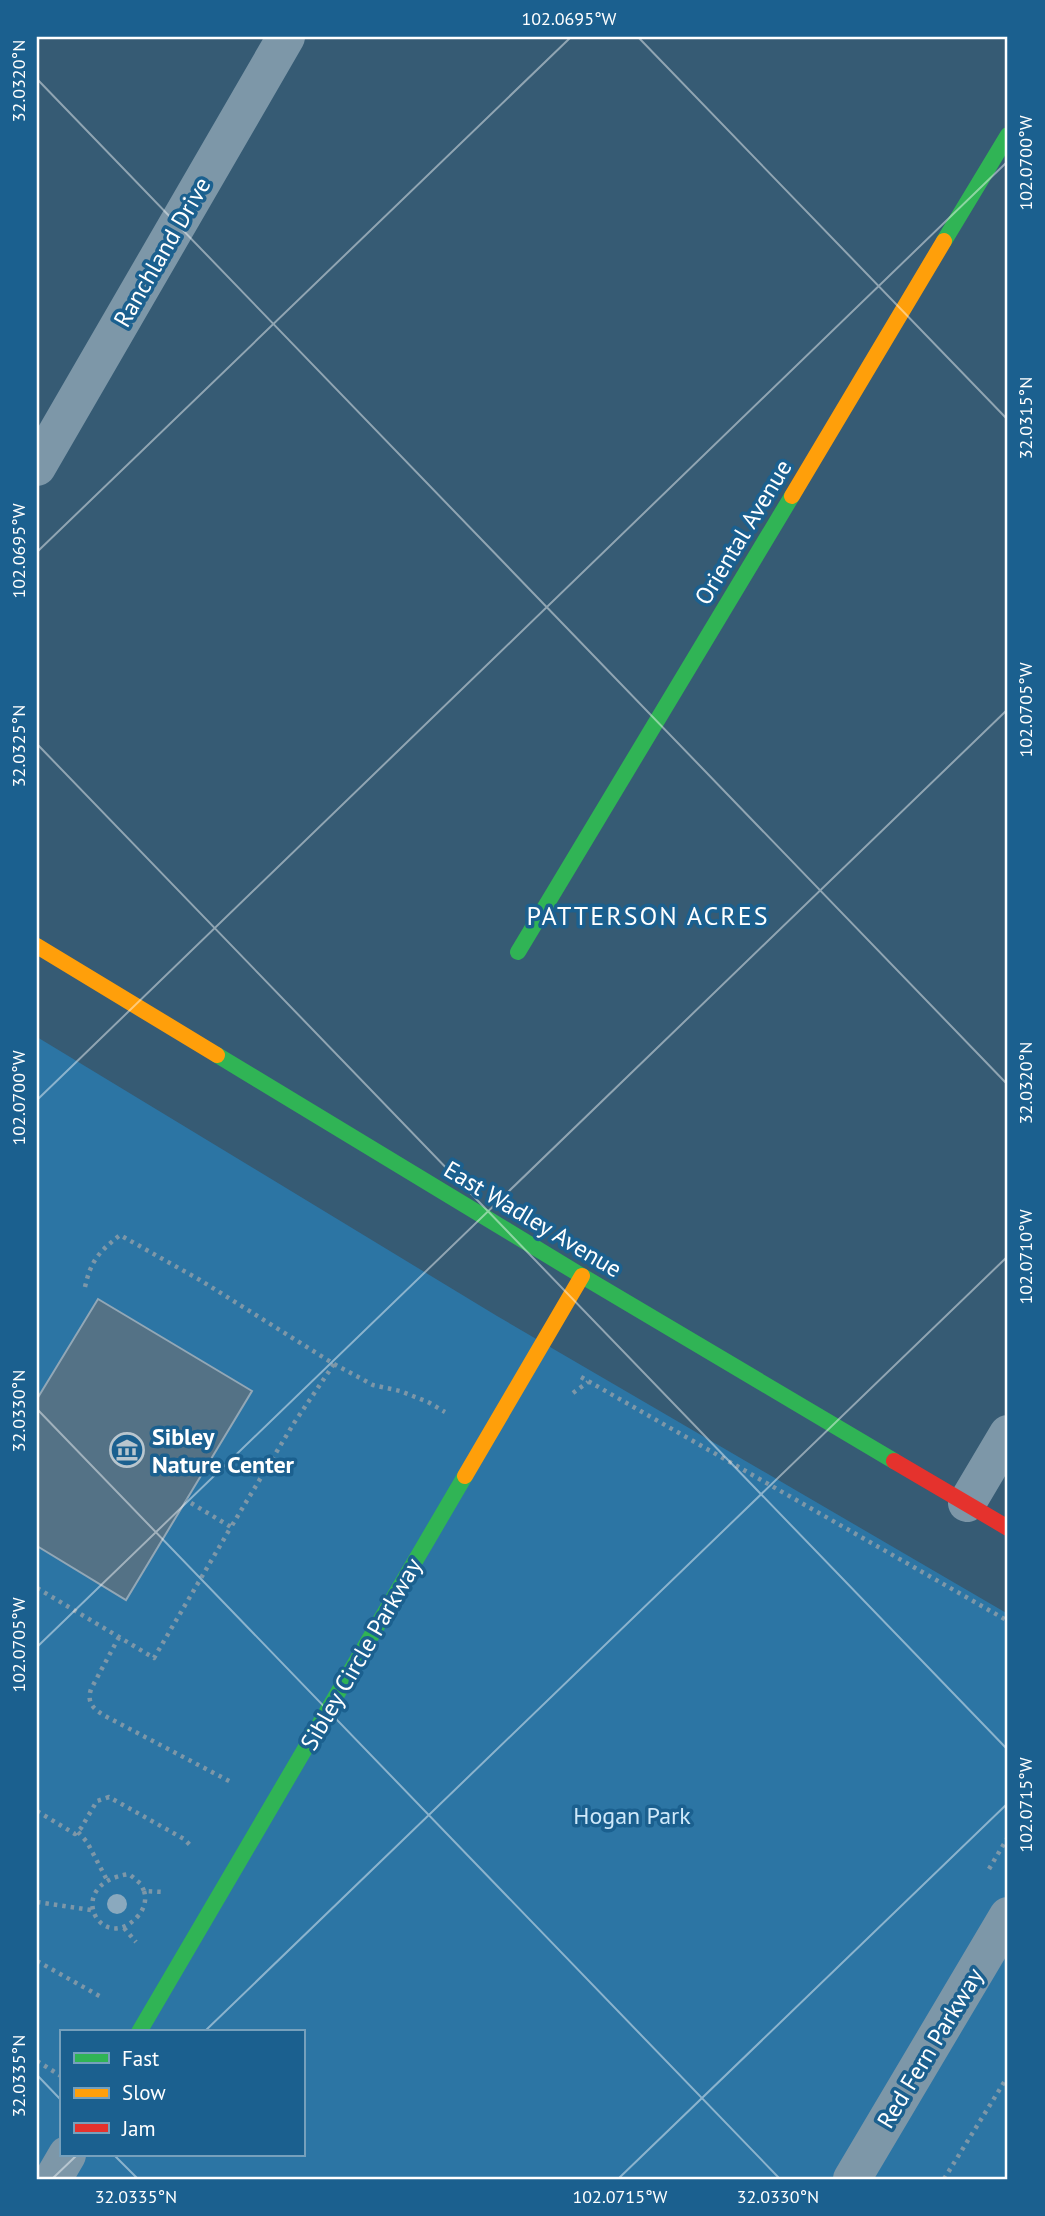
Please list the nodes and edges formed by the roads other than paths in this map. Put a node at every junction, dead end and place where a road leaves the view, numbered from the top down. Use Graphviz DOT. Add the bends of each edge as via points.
graph roads {
  1 [pos="286,37"];
  2 [pos="1008,135"];
  3 [pos="37,467"];
  4 [pos="37,946"];
  5 [pos="518,952"];
  6 [pos="582,1276"];
  7 [pos="1008,1434"];
  8 [pos="967,1503"];
  9 [pos="1008,1528"];
  10 [pos="1008,1916"];
  11 [pos="140,2030"];
  12 [pos="66,2156"];
  13 [pos="53,2179"];
  14 [pos="852,2179"];
  1 -- 3 [label="street, Ranchland Drive"];
  2 -- 5 [label="street, Oriental Avenue"];
  4 -- 6 [label="street, East Wadley Avenue"];
  6 -- 8 [label="street, East Wadley Avenue"];
  6 -- 11 [label="street, Sibley Circle Parkway"];
  7 -- 8 [label="street"];
  8 -- 9 [label="street, East Wadley Avenue"];
  10 -- 14 [label="street, Red Fern Parkway"];
  12 -- 13 [label="street"];
}
